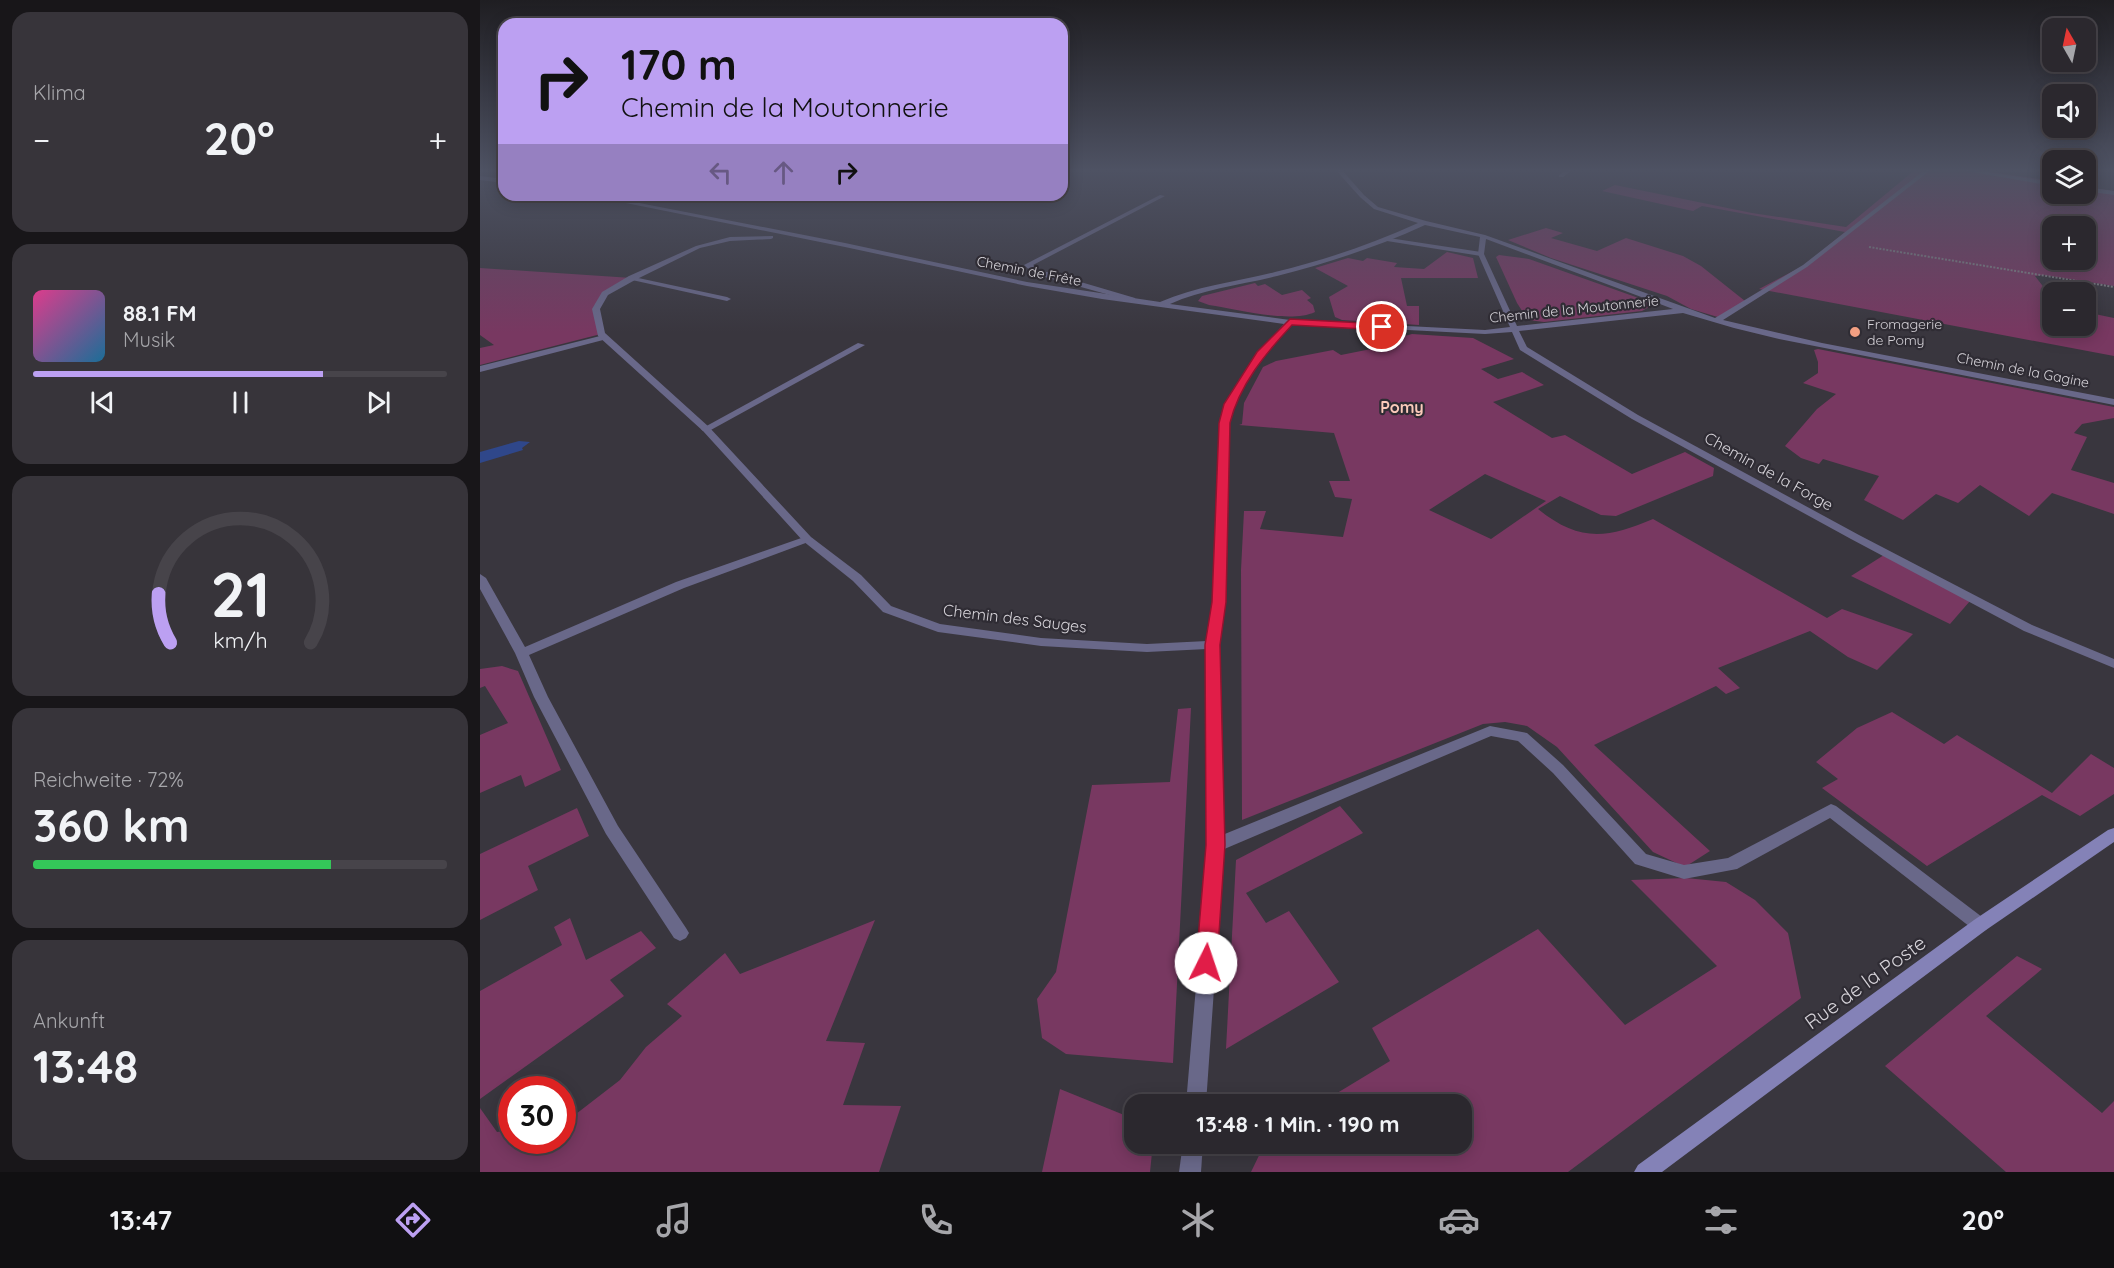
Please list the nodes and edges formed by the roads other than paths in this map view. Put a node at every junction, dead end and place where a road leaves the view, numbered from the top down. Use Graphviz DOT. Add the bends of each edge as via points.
graph roads {
  1 [pos="734,224"];
  2 [pos="1108,224"];
  3 [pos="1423,224"];
  4 [pos="1427,224"];
  5 [pos="1860,224"];
  6 [pos="796,236"];
  7 [pos="1483,236"];
  8 [pos="1389,240"];
  9 [pos="1481,254"];
  10 [pos="632,278"];
  11 [pos="727,299"];
  12 [pos="1132,300"];
  13 [pos="1163,304"];
  14 [pos="1681,311"];
  15 [pos="1716,321"];
  16 [pos="1290,322"];
  17 [pos="1515,330"];
  18 [pos="604,337"];
  19 [pos="861,345"];
  20 [pos="480,369"];
  21 [pos="2114,402"];
  22 [pos="706,429"];
  23 [pos="807,539"];
  24 [pos="480,578"];
  25 [pos="1213,645"];
  26 [pos="522,653"];
  27 [pos="2114,664"];
  28 [pos="2114,834"];
  29 [pos="1216,845"];
  30 [pos="1980,925"];
  31 [pos="680,933"];
  32 [pos="1197,1094"];
  33 [pos="1192,1154"];
  34 [pos="1190,1172"];
  35 [pos="1645,1172"];
  1 -- 6 [label="street, Chemin de Frête"];
  2 -- 12 [label="street" via="1028,265 1037,272"];
  3 -- 8 [label="street"];
  4 -- 7 [label="street"];
  5 -- 15 [label="street" via="1805,266"];
  6 -- 10 [label="street" via="729,239 698,247"];
  6 -- 12 [label="street, Chemin de Frête" via="1027,284"];
  7 -- 9 [label="street"];
  7 -- 14 [label="street"];
  8 -- 9 [label="street"];
  8 -- 13 [label="street" via="1326,262"];
  9 -- 17 [label="street, Chemin de la Forge"];
  10 -- 11 [label="street"];
  10 -- 18 [label="street" via="605,294 596,309"];
  12 -- 13 [label="street, Chemin de Frête"];
  13 -- 16 [label="street, Chemin de Frête"];
  14 -- 15 [label="street, Chemin de la Gagine"];
  14 -- 17 [label="street, Chemin de la Moutonnerie"];
  15 -- 21 [label="street, Chemin de la Gagine"];
  16 -- 17 [label="street, Chemin de la Moutonnerie" via="1442,331"];
  16 -- 25 [label="street" via="1262,352 1229,404 1224,423 1219,602"];
  17 -- 27 [label="street, Chemin de la Forge" via="1523,348 1635,417 2017,622"];
  18 -- 20 [label="street"];
  18 -- 22 [label="street, Chemin des Sauges"];
  19 -- 22 [label="street"];
  22 -- 23 [label="street, Chemin des Sauges"];
  23 -- 25 [label="street, Chemin des Sauges" via="857,578 887,609 938,628 1041,642 1147,648"];
  23 -- 26 [label="street" via="680,585"];
  24 -- 26 [label="street"];
  25 -- 29 [label="street"];
  26 -- 31 [label="street" via="612,830"];
  28 -- 30 [label="street, Rue de la Poste"];
  29 -- 30 [label="street" via="1490,731 1522,737 1641,859 1684,872 1731,864 1831,810"];
  29 -- 32 [label="street"];
  30 -- 35 [label="street, Rue de la Poste"];
  33 -- 34 [label="street"];
}
